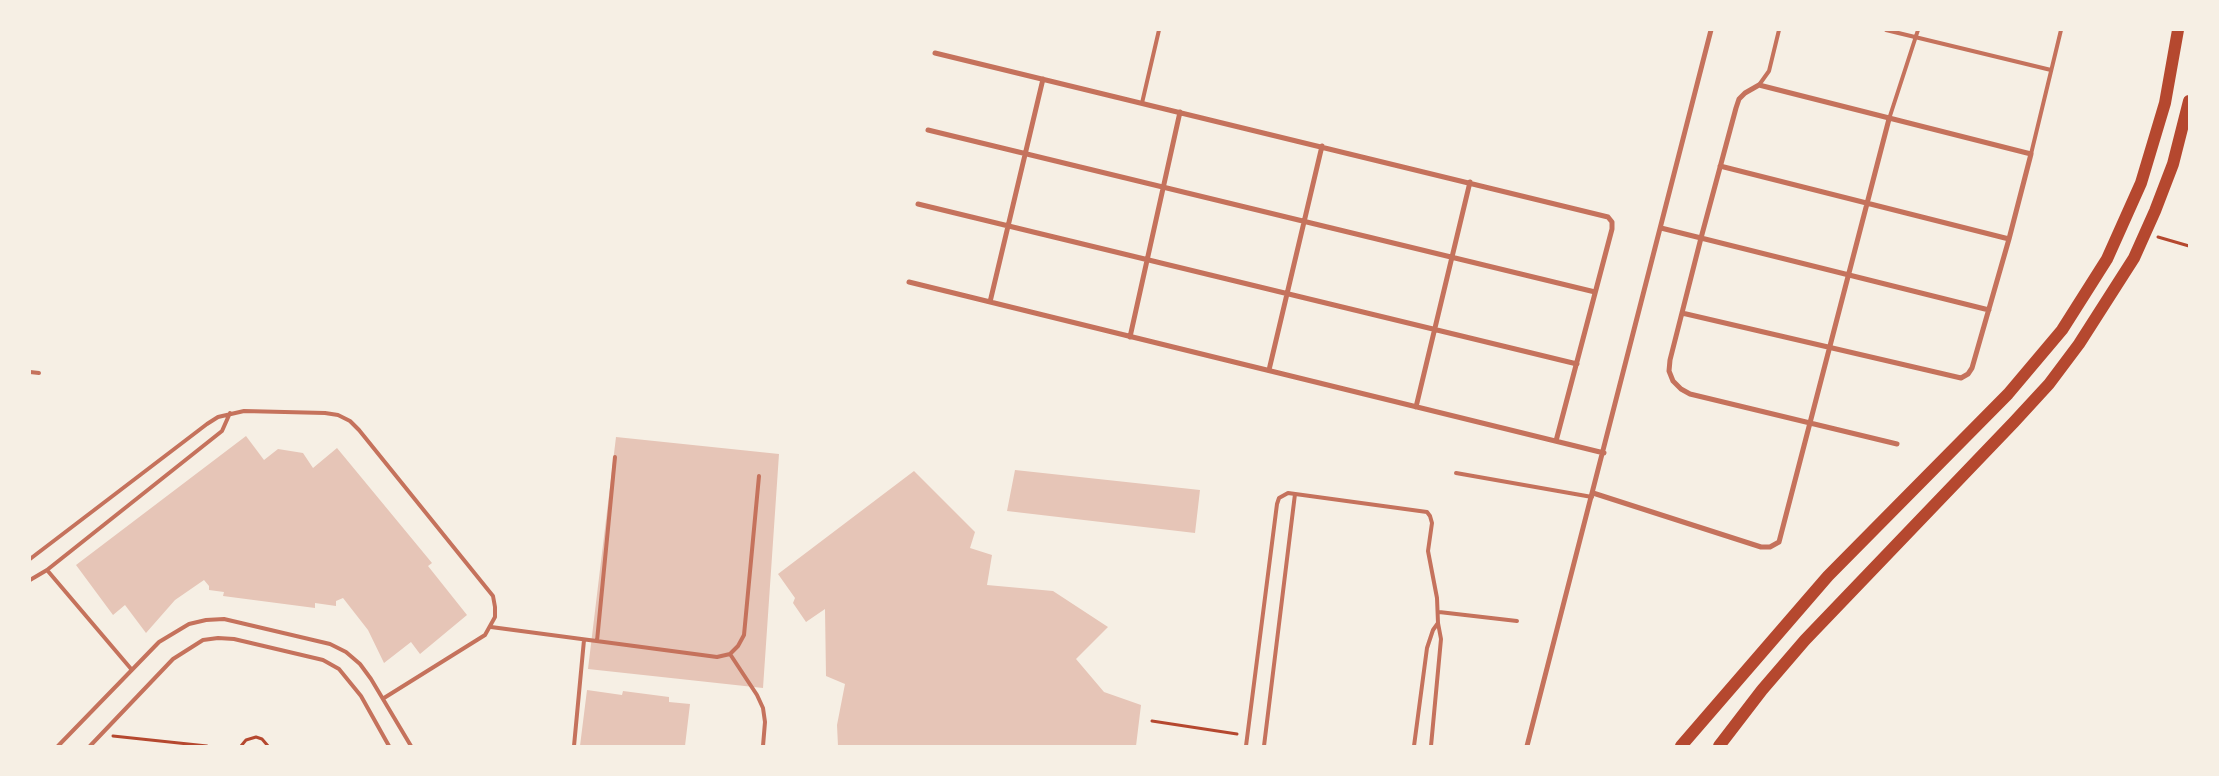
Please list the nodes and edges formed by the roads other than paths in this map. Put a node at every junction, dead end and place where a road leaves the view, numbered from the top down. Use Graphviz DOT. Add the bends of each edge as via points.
graph roads {
  1 [pos="1159,30"];
  2 [pos="1711,30"];
  3 [pos="1779,30"];
  4 [pos="1886,30"];
  5 [pos="1918,30"];
  6 [pos="2061,30"];
  7 [pos="2178,30"];
  8 [pos="1916,37"];
  9 [pos="936,53"];
  10 [pos="2051,70"];
  11 [pos="1043,79"];
  12 [pos="1759,85"];
  13 [pos="2189,101"];
  14 [pos="1142,103"];
  15 [pos="1180,112"];
  16 [pos="1889,119"];
  17 [pos="928,130"];
  18 [pos="1322,146"];
  19 [pos="1026,153"];
  20 [pos="2031,154"];
  21 [pos="1720,166"];
  22 [pos="1470,182"];
  23 [pos="1163,187"];
  24 [pos="1868,203"];
  25 [pos="918,204"];
  26 [pos="1304,221"];
  27 [pos="1008,226"];
  28 [pos="1661,228"];
  29 [pos="1701,238"];
  30 [pos="2009,239"];
  31 [pos="1452,257"];
  32 [pos="1148,260"];
  33 [pos="1848,275"];
  34 [pos="909,282"];
  35 [pos="1595,292"];
  36 [pos="1287,293"];
  37 [pos="990,302"];
  38 [pos="1989,310"];
  39 [pos="1682,313"];
  40 [pos="1434,329"];
  41 [pos="1130,337"];
  42 [pos="1830,348"];
  43 [pos="1576,364"];
  44 [pos="1269,370"];
  45 [pos="30,372"];
  46 [pos="39,373"];
  47 [pos="1416,407"];
  48 [pos="230,413"];
  49 [pos="1811,423"];
  50 [pos="1556,441"];
  51 [pos="1897,444"];
  52 [pos="1604,453"];
  53 [pos="615,456"];
  54 [pos="1456,473"];
  55 [pos="759,476"];
  56 [pos="1295,494"];
  57 [pos="1593,495"];
  58 [pos="30,559"];
  59 [pos="47,570"];
  60 [pos="30,580"];
  61 [pos="1439,612"];
  62 [pos="1517,621"];
  63 [pos="1438,623"];
  64 [pos="491,627"];
  65 [pos="584,640"];
  66 [pos="597,640"];
  67 [pos="730,654"];
  68 [pos="132,670"];
  69 [pos="384,698"];
  70 [pos="58,746"];
  71 [pos="90,746"];
  72 [pos="389,746"];
  73 [pos="411,746"];
  74 [pos="574,746"];
  75 [pos="763,746"];
  76 [pos="1246,746"];
  77 [pos="1264,746"];
  78 [pos="1414,746"];
  79 [pos="1431,746"];
  80 [pos="1527,746"];
  81 [pos="1681,746"];
  82 [pos="1718,746"];
  1 -- 14 [label="lane"];
  2 -- 28 [label="street"];
  3 -- 12 [label="lane" via="1769,71"];
  4 -- 8 [label="lane"];
  5 -- 8 [label="lane"];
  6 -- 10 [label="lane"];
  7 -- 81 [label="main road" via="2165,103 2141,183 2107,259 2062,330 2008,394 1828,576"];
  8 -- 10 [label="lane"];
  8 -- 16 [label="lane"];
  9 -- 11 [label="street"];
  10 -- 20 [label="lane"];
  11 -- 14 [label="street"];
  11 -- 19 [label="street"];
  12 -- 16 [label="street"];
  12 -- 21 [label="street" via="1739,99"];
  13 -- 82 [label="main road" via="2173,164 2145,234 2134,258 2080,344 2049,384 1805,640"];
  14 -- 15 [label="street"];
  15 -- 18 [label="street"];
  15 -- 23 [label="street"];
  16 -- 20 [label="street"];
  16 -- 24 [label="street"];
  17 -- 19 [label="street"];
  18 -- 22 [label="street"];
  18 -- 26 [label="street"];
  19 -- 23 [label="street"];
  19 -- 27 [label="street"];
  20 -- 30 [label="street"];
  21 -- 24 [label="street"];
  21 -- 29 [label="street"];
  22 -- 31 [label="street"];
  22 -- 35 [label="street" via="1608,216 1612,229"];
  23 -- 26 [label="street"];
  23 -- 32 [label="street"];
  24 -- 30 [label="street"];
  24 -- 33 [label="street"];
  25 -- 27 [label="street"];
  26 -- 31 [label="street"];
  26 -- 36 [label="street"];
  27 -- 32 [label="street"];
  27 -- 37 [label="street"];
  28 -- 29 [label="street"];
  28 -- 52 [label="street"];
  29 -- 33 [label="street"];
  29 -- 39 [label="street"];
  30 -- 38 [label="street"];
  31 -- 35 [label="street"];
  31 -- 40 [label="street"];
  32 -- 36 [label="street"];
  32 -- 41 [label="street"];
  33 -- 38 [label="street"];
  33 -- 42 [label="street"];
  34 -- 37 [label="street"];
  35 -- 43 [label="street"];
  36 -- 40 [label="street"];
  36 -- 44 [label="street"];
  37 -- 41 [label="street"];
  38 -- 42 [label="street" via="1972,368 1960,378"];
  39 -- 42 [label="street"];
  39 -- 49 [label="street" via="1669,371 1680,389"];
  40 -- 43 [label="street"];
  40 -- 47 [label="street"];
  41 -- 44 [label="street"];
  42 -- 49 [label="street"];
  43 -- 50 [label="street"];
  44 -- 47 [label="street"];
  45 -- 46 [label="lane"];
  47 -- 50 [label="street"];
  48 -- 58 [label="lane" via="207,424"];
  48 -- 59 [label="lane" via="222,431"];
  48 -- 64 [label="lane" via="259,410 325,413 350,421 493,596 495,617"];
  49 -- 51 [label="street"];
  49 -- 57 [label="street" via="1783,533 1779,542 1770,547"];
  50 -- 52 [label="street"];
  52 -- 57 [label="street"];
  53 -- 66 [label="lane"];
  54 -- 57 [label="lane"];
  55 -- 67 [label="lane" via="744,635"];
  56 -- 61 [label="lane" via="1428,512 1432,523 1428,551"];
  56 -- 76 [label="lane" via="1283,494 1277,504"];
  56 -- 77 [label="lane"];
  57 -- 80 [label="street"];
  59 -- 60 [label="lane"];
  59 -- 68 [label="lane"];
  61 -- 62 [label="lane"];
  61 -- 63 [label="lane"];
  63 -- 78 [label="lane" via="1427,648"];
  63 -- 79 [label="lane" via="1442,639"];
  64 -- 65 [label="lane"];
  64 -- 69 [label="lane" via="485,635"];
  65 -- 66 [label="lane"];
  65 -- 74 [label="lane"];
  66 -- 67 [label="lane" via="717,657"];
  67 -- 75 [label="lane" via="763,708"];
  68 -- 69 [label="lane" via="159,642 189,624 224,619 330,644 360,664"];
  68 -- 70 [label="lane"];
  69 -- 73 [label="lane"];
  71 -- 72 [label="lane" via="173,659 203,640 218,638 323,660 340,669 361,696"];
}
